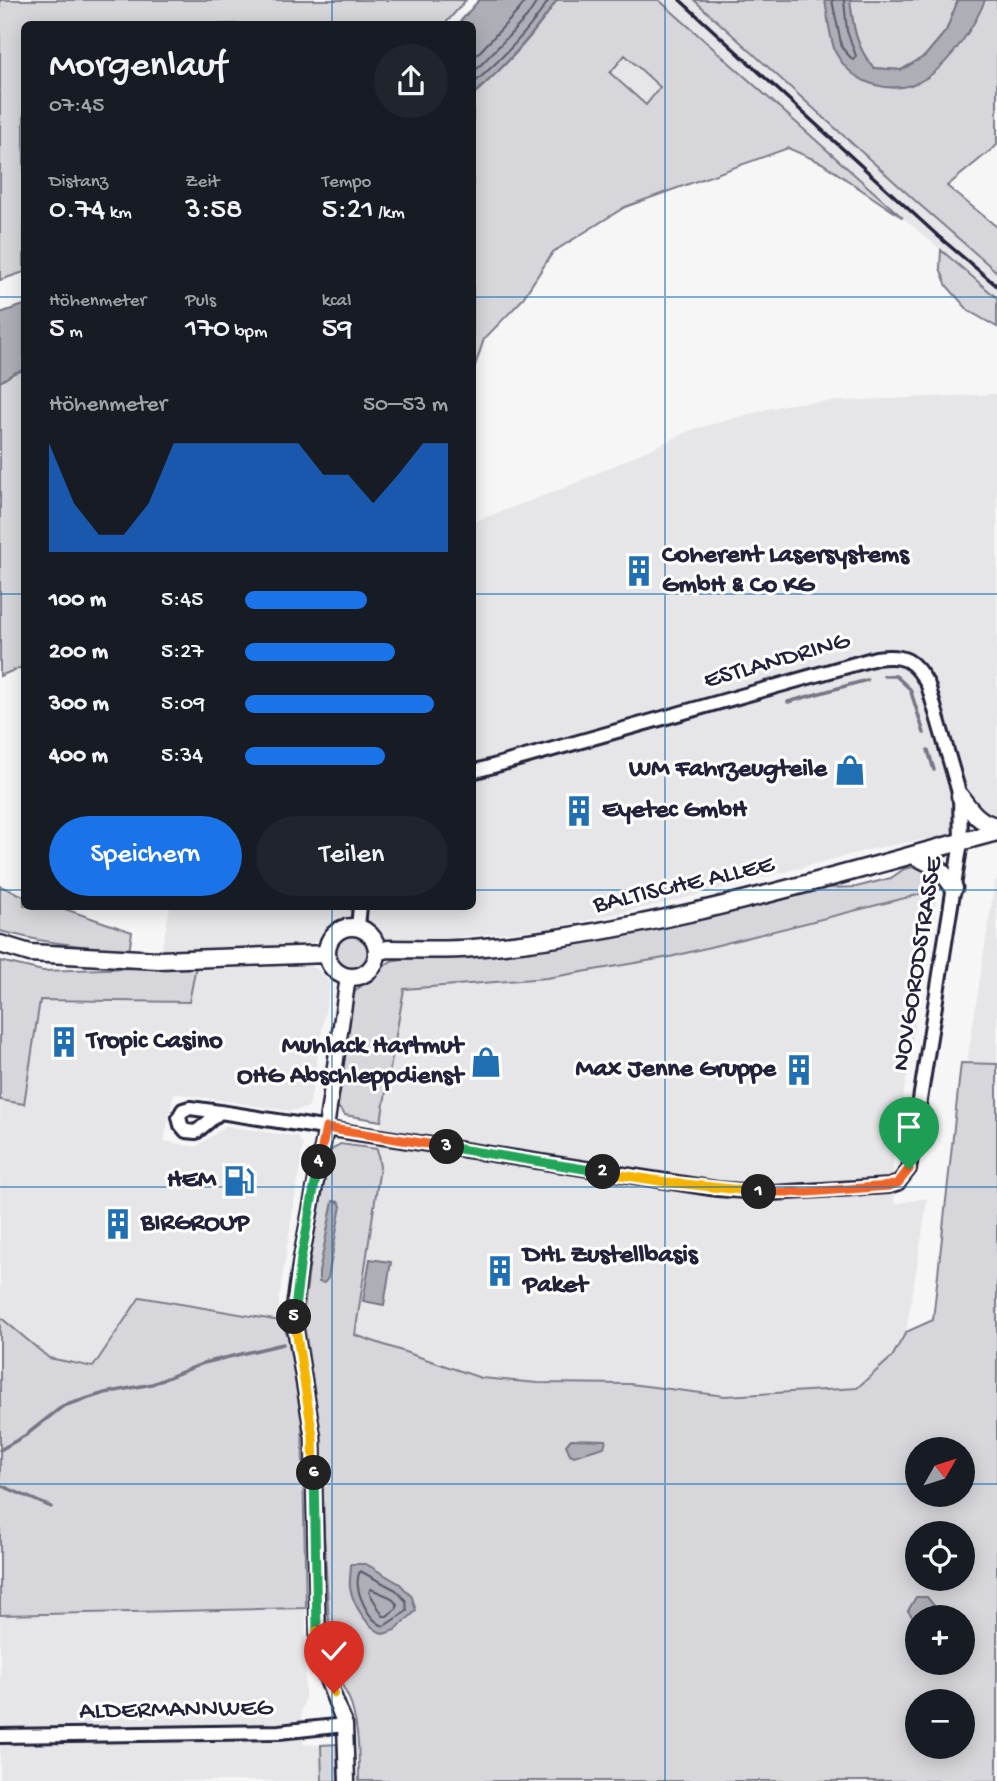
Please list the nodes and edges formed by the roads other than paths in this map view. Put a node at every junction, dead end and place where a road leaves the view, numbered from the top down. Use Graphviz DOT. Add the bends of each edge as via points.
graph roads {
  1 [pos="476,771"];
  2 [pos="960,796"];
  3 [pos="997,826"];
  4 [pos="997,832"];
  5 [pos="961,842"];
  6 [pos="913,855"];
  7 [pos="954,888"];
  8 [pos="360,910"];
  9 [pos="358,927"];
  10 [pos="0,944"];
  11 [pos="377,953"];
  12 [pos="327,954"];
  13 [pos="348,977"];
  14 [pos="220,1112"];
  15 [pos="326,1128"];
  16 [pos="345,1725"];
  17 [pos="4,1737"];
  18 [pos="0,1750"];
  19 [pos="347,1781"];
  1 -- 2 [label="street, ESTLANDRING" via="894,656 909,660 928,685"];
  2 -- 3 [label="main road" via="979,819"];
  2 -- 5 [label="street, ESTLANDRING"];
  4 -- 5 [label="main road, BALTISCHE ALLEE"];
  5 -- 6 [label="main road, BALTISCHE ALLEE"];
  5 -- 7 [label="street, NOVGORODSTRASSE"];
  6 -- 7 [label="main road" via="939,868"];
  6 -- 11 [label="main road, BALTISCHE ALLEE" via="682,915 594,932 471,948"];
  7 -- 15 [label="street, NOVGORODSTRASSE" via="909,1169 898,1183 772,1193 717,1189"];
  8 -- 9 [label="street"];
  9 -- 11 [label="main road" via="373,938"];
  9 -- 12 [label="main road" via="333,934"];
  10 -- 12 [label="main road" via="30,953 158,960"];
  11 -- 13 [label="main road" via="367,972"];
  12 -- 13 [label="main road" via="332,968"];
  13 -- 15 [label="street"];
  14 -- 15 [label="street, NOVGORODSTRASSE"];
  15 -- 16 [label="street" via="293,1315 313,1437 318,1642"];
  16 -- 17 [label="street, ALDERMANNWEG" via="279,1732"];
  16 -- 19 [label="street"];
  17 -- 18 [label="street, ALDERMANNWEG"];
}
